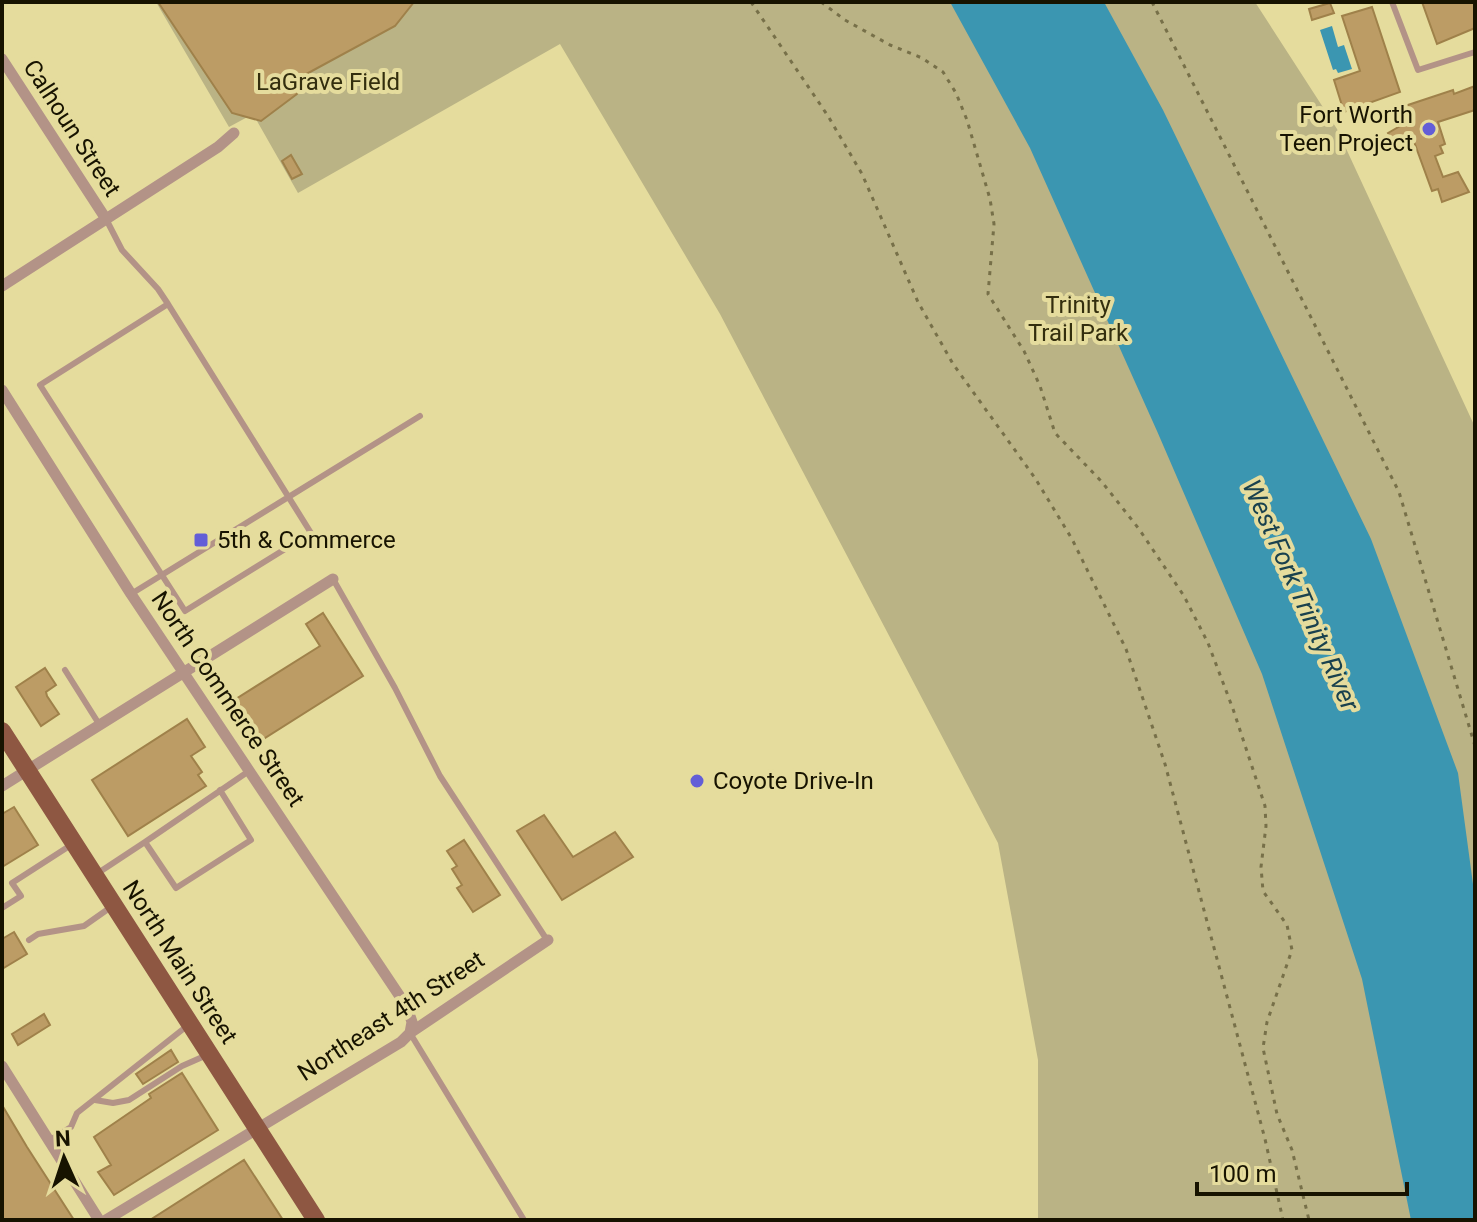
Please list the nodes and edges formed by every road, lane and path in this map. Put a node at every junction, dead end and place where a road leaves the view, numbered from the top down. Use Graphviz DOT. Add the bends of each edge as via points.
graph roads {
  1 [pos="751,2"];
  2 [pos="821,2"];
  3 [pos="1152,2"];
  4 [pos="1392,2"];
  5 [pos="1475,52"];
  6 [pos="2,59"];
  7 [pos="234,133"];
  8 [pos="106,219"];
  9 [pos="2,286"];
  10 [pos="168,304"];
  11 [pos="2,390"];
  12 [pos="420,416"];
  13 [pos="289,497"];
  14 [pos="162,575"];
  15 [pos="333,579"];
  16 [pos="131,594"];
  17 [pos="65,670"];
  18 [pos="184,673"];
  19 [pos="99,724"];
  20 [pos="2,731"];
  21 [pos="1475,746"];
  22 [pos="27,770"];
  23 [pos="249,771"];
  24 [pos="2,786"];
  25 [pos="220,790"];
  26 [pos="145,842"];
  27 [pos="74,843"];
  28 [pos="95,875"];
  29 [pos="114,905"];
  30 [pos="2,908"];
  31 [pos="29,940"];
  32 [pos="548,940"];
  33 [pos="191,1023"];
  34 [pos="410,1033"];
  35 [pos="211,1053"];
  36 [pos="2,1066"];
  37 [pos="95,1100"];
  38 [pos="257,1127"];
  39 [pos="50,1140"];
  40 [pos="99,1220"];
  41 [pos="106,1220"];
  42 [pos="316,1220"];
  43 [pos="524,1220"];
  44 [pos="1283,1220"];
  45 [pos="1309,1220"];
  1 -- 44 [label="path" via="862,174 918,302 953,364 1043,490 1126,649 1172,790"];
  2 -- 45 [label="path" via="943,72 956,93 994,224 988,294 1024,351 1055,433 1139,529 1208,643 1265,806 1263,891 1287,925 1292,950 1263,1048"];
  3 -- 21 [label="path" via="1399,492"];
  4 -- 5 [label="lane" via="1418,70"];
  6 -- 8 [label="street, Calhoun Street"];
  7 -- 8 [label="street"];
  8 -- 9 [label="street"];
  8 -- 10 [label="lane" via="122,250"];
  10 -- 13 [label="lane"];
  10 -- 14 [label="lane" via="40,385"];
  11 -- 16 [label="street, North Commerce Street"];
  12 -- 13 [label="lane"];
  13 -- 14 [label="lane"];
  13 -- 14 [label="lane" via="311,533 185,611"];
  14 -- 16 [label="lane"];
  15 -- 18 [label="street"];
  15 -- 32 [label="lane" via="440,776"];
  16 -- 18 [label="street, North Commerce Street"];
  17 -- 19 [label="lane"];
  18 -- 19 [label="street"];
  18 -- 23 [label="street, North Commerce Street"];
  19 -- 22 [label="street"];
  20 -- 22 [label="main road, North Main Street"];
  22 -- 24 [label="street"];
  22 -- 27 [label="main road, North Main Street"];
  23 -- 25 [label="lane"];
  23 -- 34 [label="street, North Commerce Street" via="407,1007"];
  25 -- 26 [label="lane"];
  25 -- 26 [label="lane" via="251,840 176,888"];
  26 -- 28 [label="lane"];
  27 -- 28 [label="main road, North Main Street"];
  27 -- 30 [label="lane" via="12,883 21,896"];
  28 -- 29 [label="main road, North Main Street"];
  29 -- 31 [label="lane" via="84,926"];
  29 -- 33 [label="main road, North Main Street"];
  32 -- 34 [label="street, Northeast 4th Street"];
  33 -- 35 [label="main road, North Main Street"];
  33 -- 37 [label="lane"];
  34 -- 38 [label="street, Northeast 4th Street"];
  34 -- 43 [label="lane"];
  35 -- 37 [label="lane" via="129,1100"];
  35 -- 38 [label="main road, North Main Street"];
  36 -- 39 [label="street"];
  37 -- 39 [label="lane" via="77,1113 71,1127"];
  38 -- 41 [label="street, Northeast 4th Street"];
  38 -- 42 [label="main road, North Main Street"];
  39 -- 40 [label="street"];
}
